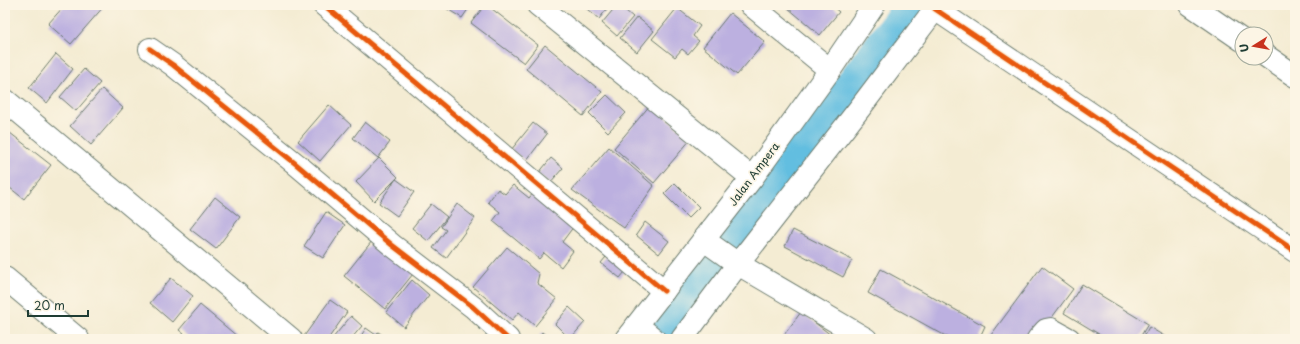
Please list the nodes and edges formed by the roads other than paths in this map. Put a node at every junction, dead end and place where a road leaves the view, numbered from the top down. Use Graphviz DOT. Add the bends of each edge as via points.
graph roads {
  1 [pos="324,5"];
  2 [pos="538,5"];
  3 [pos="751,5"];
  4 [pos="874,5"];
  5 [pos="1191,5"];
  6 [pos="936,7"];
  7 [pos="1234,35"];
  8 [pos="150,49"];
  9 [pos="1274,62"];
  10 [pos="830,70"];
  11 [pos="1295,76"];
  12 [pos="5,100"];
  13 [pos="752,178"];
  14 [pos="1295,251"];
  15 [pos="723,253"];
  16 [pos="5,278"];
  17 [pos="664,292"];
  18 [pos="641,334"];
  19 [pos="78,339"];
  20 [pos="291,339"];
  21 [pos="508,339"];
  22 [pos="682,339"];
  23 [pos="866,339"];
  24 [pos="1038,339"];
  25 [pos="1069,339"];
  1 -- 17 [label="street"];
  2 -- 13 [label="street"];
  3 -- 10 [label="street"];
  4 -- 10 [label="street, Jalan Ampera"];
  5 -- 7 [label="street"];
  6 -- 14 [label="street"];
  6 -- 15 [label="street" via="863,104"];
  8 -- 21 [label="street" via="296,164 392,245 473,307"];
  9 -- 11 [label="street"];
  10 -- 13 [label="street, Jalan Ampera"];
  12 -- 20 [label="street"];
  13 -- 15 [label="street, Jalan Ampera"];
  15 -- 17 [label="street, Jalan Ampera"];
  15 -- 22 [label="street"];
  15 -- 23 [label="street"];
  16 -- 19 [label="street"];
  17 -- 18 [label="street, Jalan Ampera"];
  24 -- 25 [label="street" via="1046,330 1052,329"];
}
